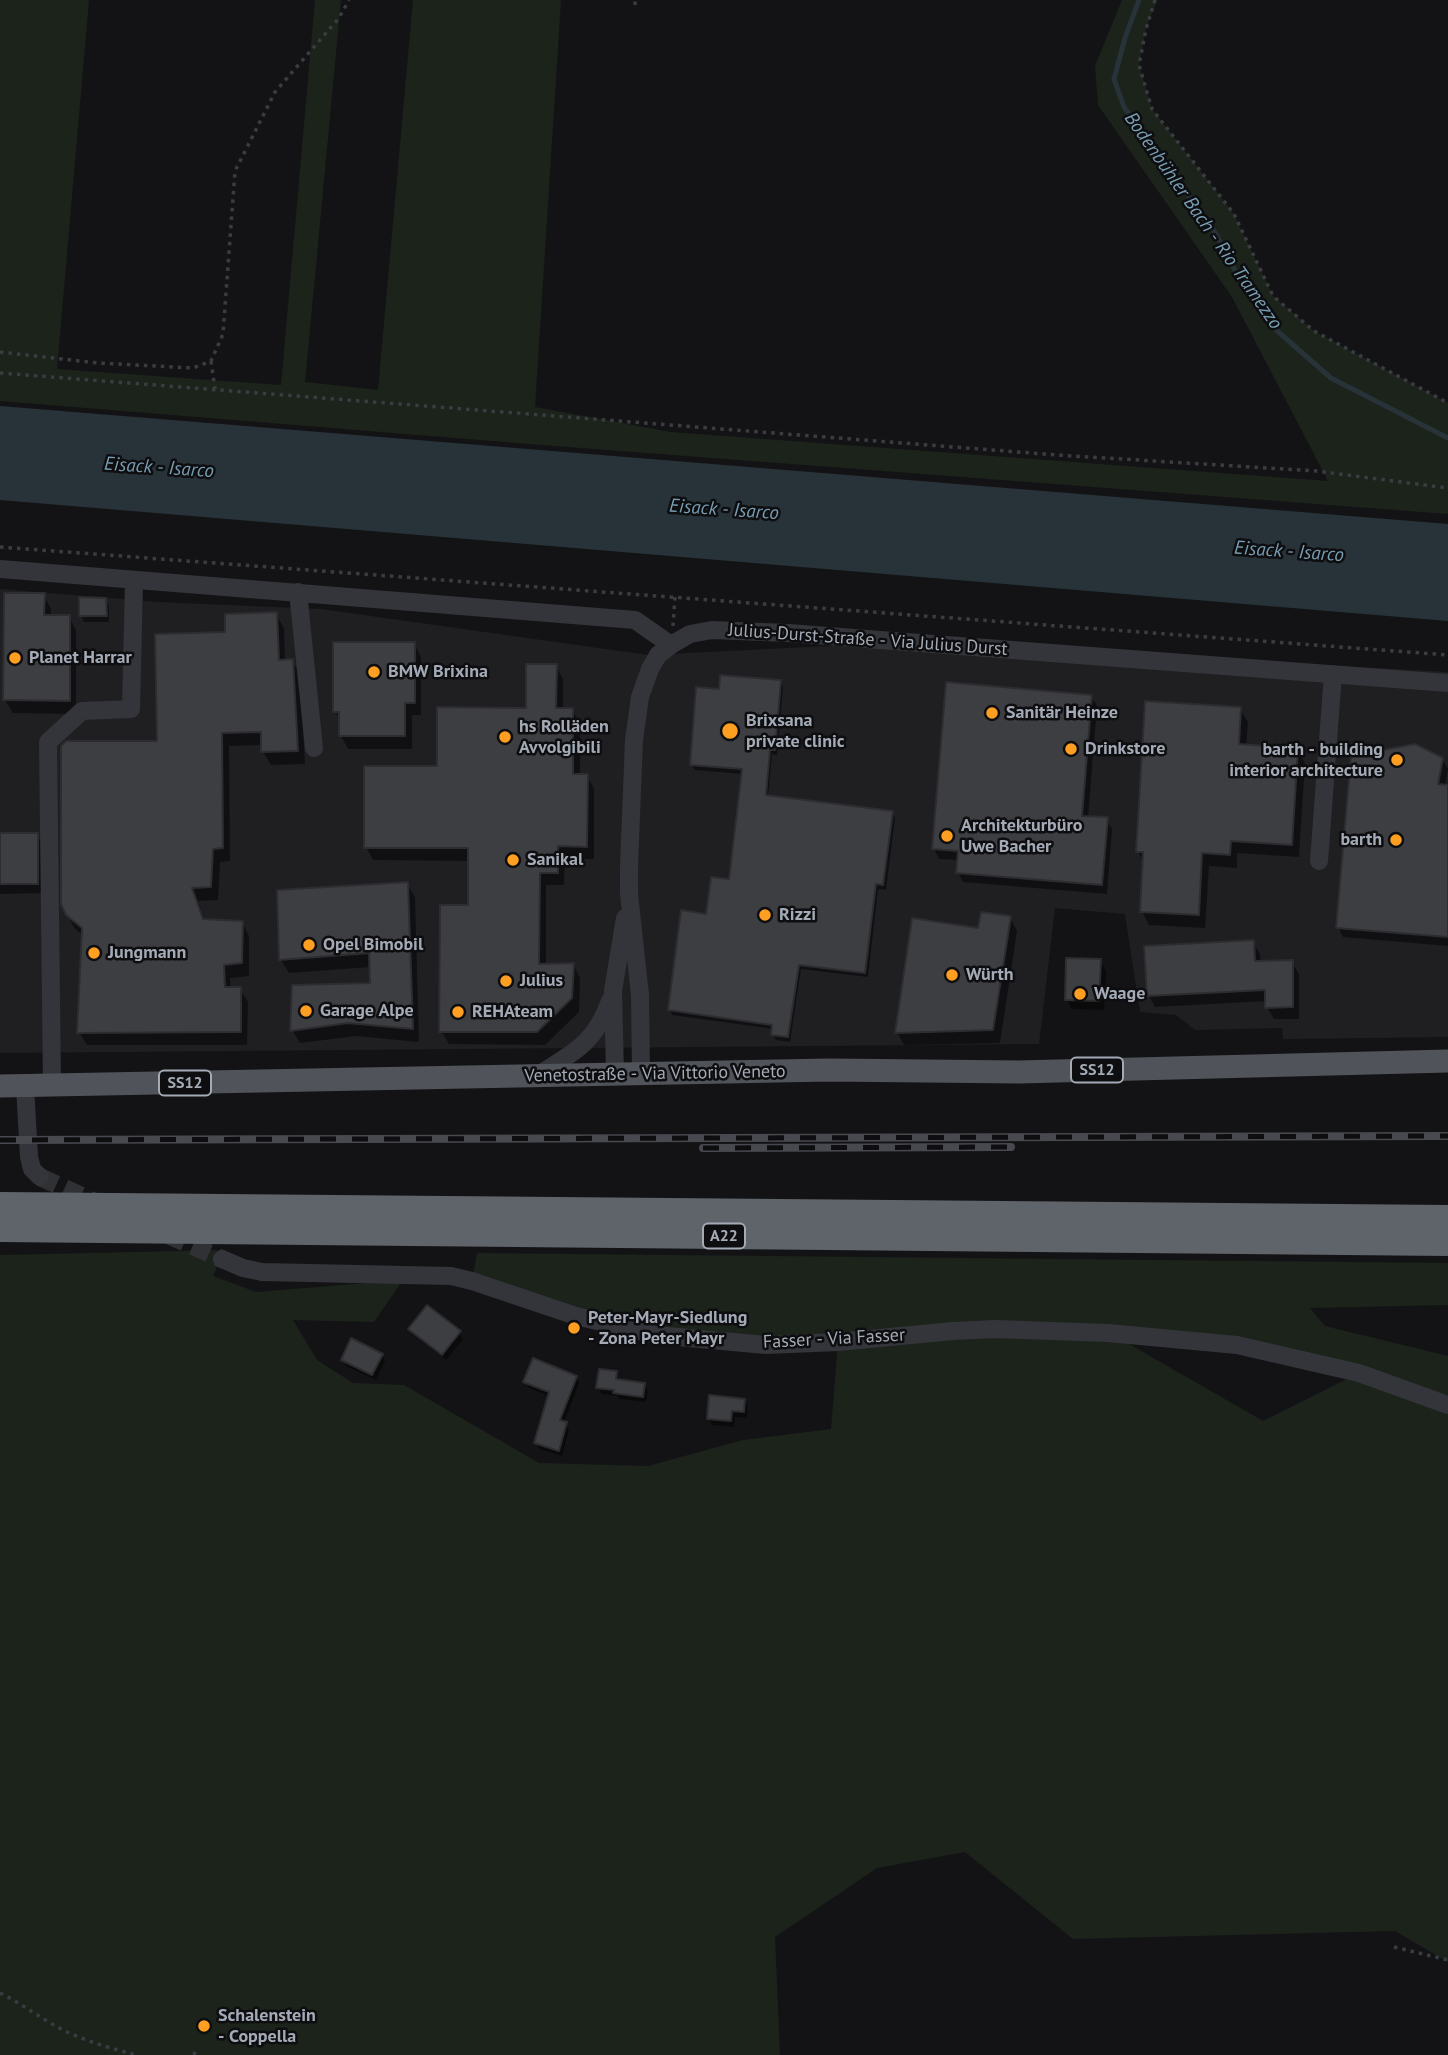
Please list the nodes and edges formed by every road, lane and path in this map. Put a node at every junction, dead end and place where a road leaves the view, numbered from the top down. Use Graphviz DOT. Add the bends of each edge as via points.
graph roads {
  1 [pos="349,0"];
  2 [pos="1155,0"];
  3 [pos="0,352"];
  4 [pos="211,361"];
  5 [pos="0,373"];
  6 [pos="215,389"];
  7 [pos="1448,403"];
  8 [pos="1448,488"];
  9 [pos="0,547"];
  10 [pos="0,569"];
  11 [pos="134,581"];
  12 [pos="298,592"];
  13 [pos="675,597"];
  14 [pos="671,645"];
  15 [pos="1448,655"];
  16 [pos="1333,674"];
  17 [pos="1448,683"];
  18 [pos="314,748"];
  19 [pos="1319,861"];
  20 [pos="629,894"];
  21 [pos="613,991"];
  22 [pos="1448,1060"];
  23 [pos="615,1074"];
  24 [pos="641,1074"];
  25 [pos="537,1076"];
  26 [pos="0,1086"];
  27 [pos="25,1086"];
  28 [pos="52,1086"];
  29 [pos="40,1177"];
  30 [pos="0,1205"];
  31 [pos="1448,1218"];
  32 [pos="0,1229"];
  33 [pos="1448,1242"];
  34 [pos="222,1259"];
  35 [pos="1448,1405"];
  36 [pos="1394,1947"];
  37 [pos="1448,1960"];
  38 [pos="0,1993"];
  39 [pos="196,2047"];
  40 [pos="136,2055"];
  41 [pos="194,2055"];
  1 -- 4 [label="path" via="275,92 235,171 223,334"];
  2 -- 7 [label="path" via="1139,65 1152,109 1234,214 1273,296 1314,331"];
  3 -- 4 [label="path" via="193,368"];
  4 -- 6 [label="path"];
  5 -- 6 [label="path"];
  6 -- 8 [label="path" via="1316,471"];
  9 -- 13 [label="path"];
  10 -- 11 [label="street"];
  11 -- 12 [label="street"];
  11 -- 28 [label="street" via="131,709 82,711 48,742"];
  12 -- 14 [label="street" via="635,620"];
  12 -- 18 [label="street"];
  13 -- 14 [label="path"];
  13 -- 15 [label="path"];
  14 -- 16 [label="street, Julius-Durst-Straße - Via Julius Durst" via="690,634 725,630"];
  14 -- 20 [label="street" via="650,669 640,697 634,740"];
  16 -- 17 [label="street, Julius-Durst-Straße - Via Julius Durst"];
  16 -- 19 [label="street"];
  20 -- 21 [label="street"];
  20 -- 24 [label="street" via="640,995"];
  21 -- 23 [label="street"];
  21 -- 25 [label="street" via="602,1023 586,1043"];
  22 -- 24 [label="main road, Venetostraße - Via Vittorio Veneto / SS12" via="1019,1072"];
  23 -- 24 [label="main road, Venetostraße - Via Vittorio Veneto / SS12"];
  23 -- 25 [label="main road, Venetostraße - Via Vittorio Veneto / SS12"];
  25 -- 28 [label="main road, Venetostraße - Via Vittorio Veneto / SS12"];
  26 -- 27 [label="main road, Venetostraße - Via Vittorio Veneto / SS12"];
  27 -- 28 [label="main road, Venetostraße - Via Vittorio Veneto / SS12"];
  27 -- 29 [label="street" via="29,1157"];
  30 -- 31 [label="highway, A22"];
  32 -- 33 [label="highway, A22"];
  34 -- 35 [label="street, Fasser - Via Fasser" via="262,1272 452,1276 576,1316 656,1335 766,1345 995,1329 1108,1332 1237,1345 1359,1373"];
  36 -- 37 [label="path"];
  38 -- 40 [label="path" via="65,2031"];
  39 -- 41 [label="path"];
}
